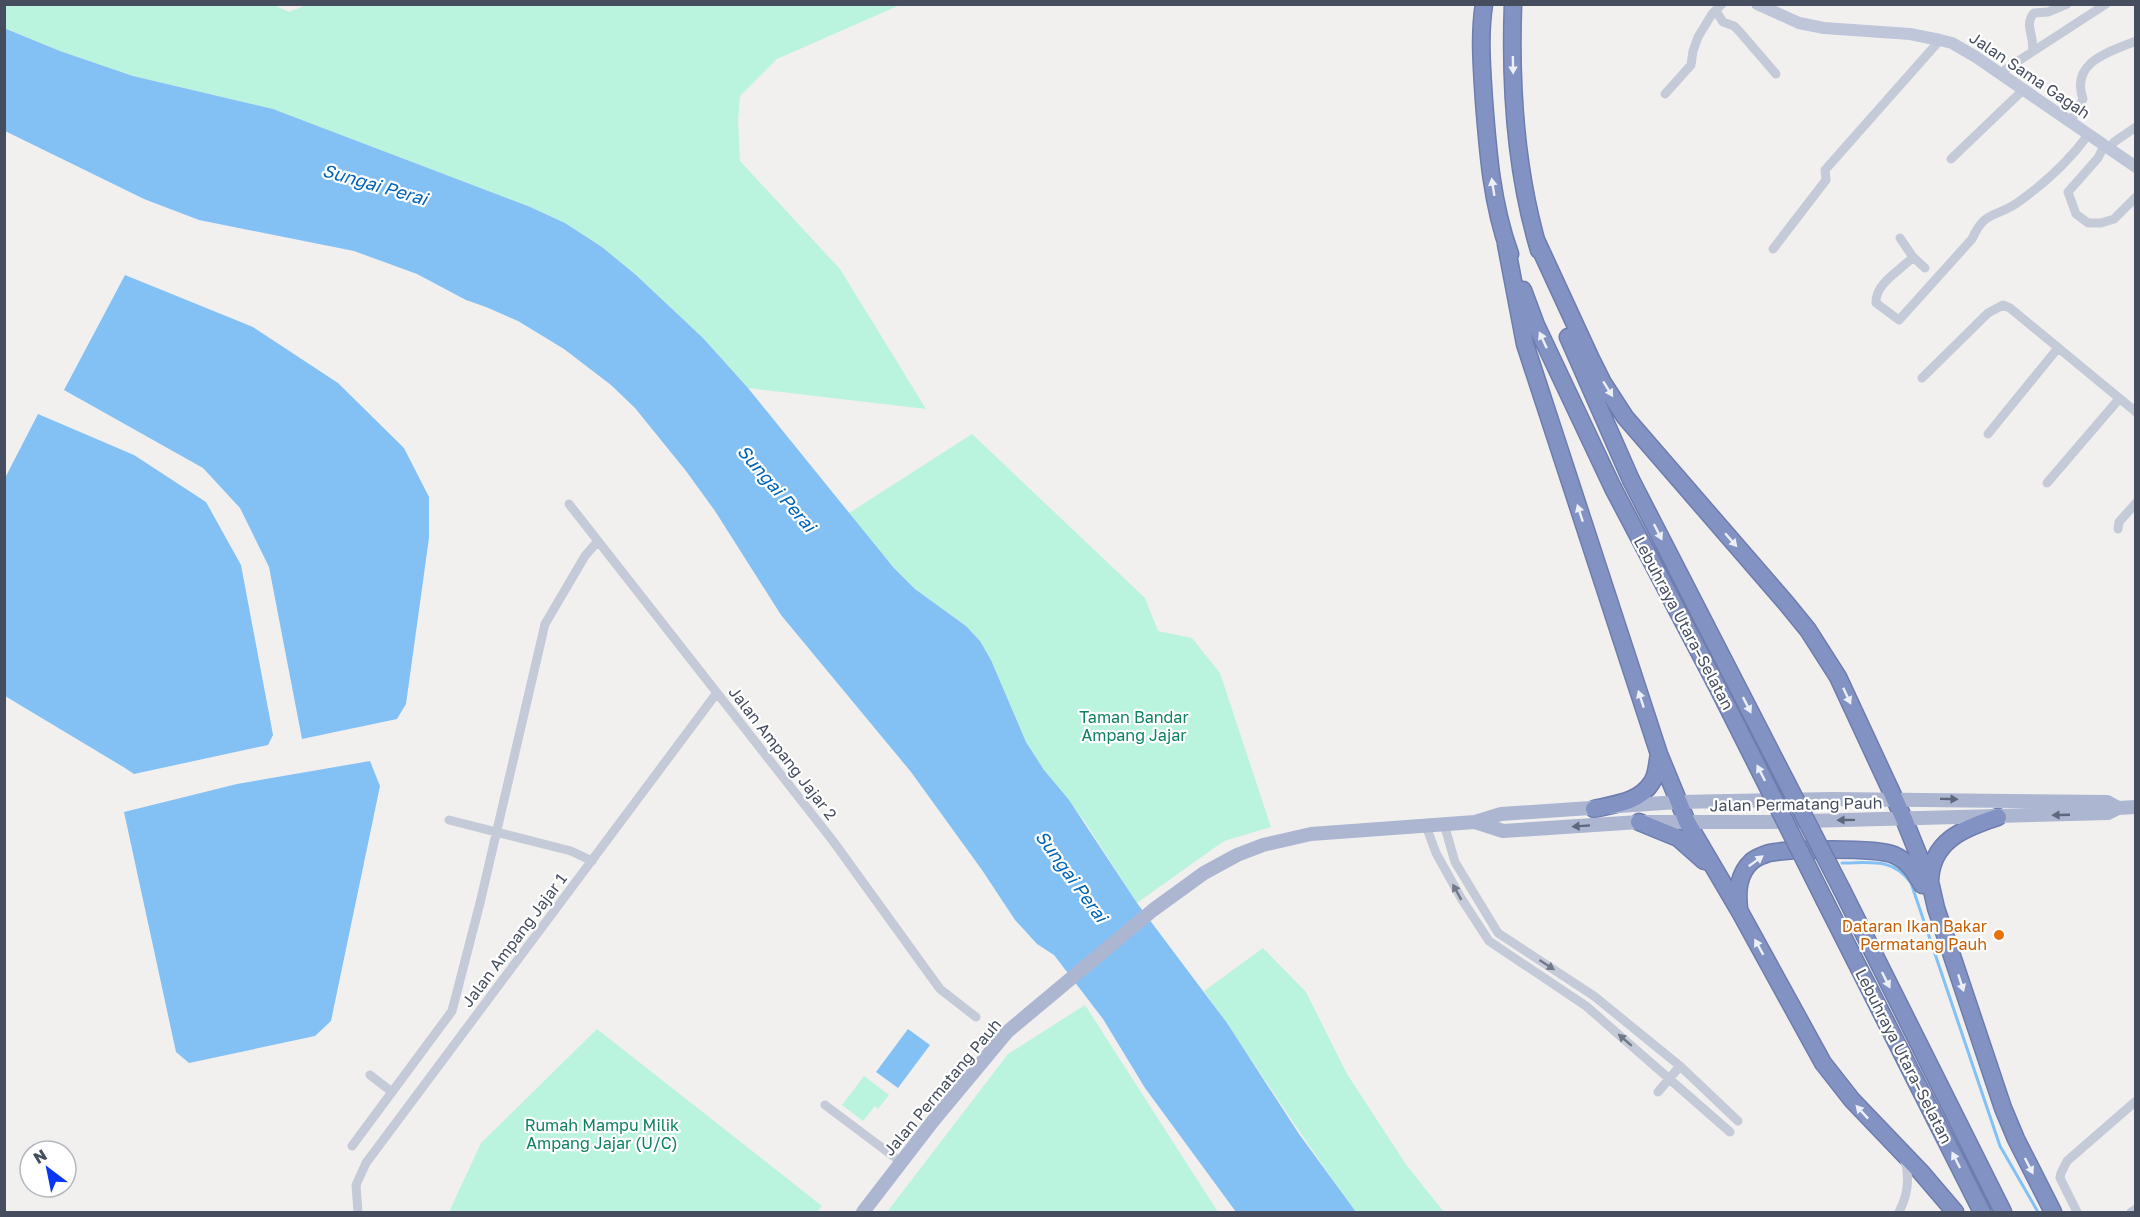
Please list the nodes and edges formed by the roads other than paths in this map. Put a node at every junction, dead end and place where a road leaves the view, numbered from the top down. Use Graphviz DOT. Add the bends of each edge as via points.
graph roads {
  1 [pos="1484,4"];
  2 [pos="1513,4"];
  3 [pos="1757,4"];
  4 [pos="2067,4"];
  5 [pos="2106,4"];
  6 [pos="1719,8"];
  7 [pos="1940,40"];
  8 [pos="2136,41"];
  9 [pos="2032,52"];
  10 [pos="1776,74"];
  11 [pos="2001,75"];
  12 [pos="2023,90"];
  13 [pos="1665,94"];
  14 [pos="2070,122"];
  15 [pos="2136,127"];
  16 [pos="2088,135"];
  17 [pos="2106,147"];
  18 [pos="1951,159"];
  19 [pos="2136,167"];
  20 [pos="2136,197"];
  21 [pos="1900,238"];
  22 [pos="1537,242"];
  23 [pos="1506,244"];
  24 [pos="1773,249"];
  25 [pos="1913,256"];
  26 [pos="1925,268"];
  27 [pos="2058,348"];
  28 [pos="1922,378"];
  29 [pos="2119,399"];
  30 [pos="2136,412"];
  31 [pos="1988,434"];
  32 [pos="2047,483"];
  33 [pos="2136,503"];
  34 [pos="569,504"];
  35 [pos="2118,529"];
  36 [pos="598,541"];
  37 [pos="716,693"];
  38 [pos="1659,754"];
  39 [pos="1895,798"];
  40 [pos="1678,802"];
  41 [pos="2136,807"];
  42 [pos="2118,808"];
  43 [pos="1594,809"];
  44 [pos="1998,817"];
  45 [pos="1904,819"];
  46 [pos="449,820"];
  47 [pos="1475,822"];
  48 [pos="1639,822"];
  49 [pos="1687,822"];
  50 [pos="1444,824"];
  51 [pos="1426,826"];
  52 [pos="497,832"];
  53 [pos="592,861"];
  54 [pos="1716,872"];
  55 [pos="1930,886"];
  56 [pos="1936,908"];
  57 [pos="1740,912"];
  58 [pos="1594,996"];
  59 [pos="1586,1006"];
  60 [pos="976,1017"];
  61 [pos="1680,1066"];
  62 [pos="370,1075"];
  63 [pos="1669,1079"];
  64 [pos="392,1092"];
  65 [pos="1658,1092"];
  66 [pos="2136,1101"];
  67 [pos="825,1105"];
  68 [pos="1738,1121"];
  69 [pos="1730,1132"];
  70 [pos="352,1146"];
  71 [pos="1903,1154"];
  72 [pos="900,1162"];
  73 [pos="2136,1209"];
  74 [pos="358,1212"];
  75 [pos="862,1212"];
  76 [pos="1899,1212"];
  77 [pos="1955,1212"];
  78 [pos="1982,1212"];
  79 [pos="2003,1212"];
  80 [pos="2053,1212"];
  81 [pos="2078,1212"];
  82 [pos="2131,1212"];
  23 -- 1 [label="highway, Lebuhraya Utara–Selatan, one-way" via="1488,156 1481,60"];
  2 -- 22 [label="highway, Lebuhraya Utara–Selatan, one-way" via="1514,118 1522,182"];
  3 -- 7 [label="street, Jalan Sama Gagah" via="1824,28"];
  4 -- 9 [label="street" via="2031,17 2028,23 2034,44"];
  5 -- 9 [label="street"];
  6 -- 10 [label="street" via="1723,22 1734,26"];
  6 -- 13 [label="street" via="1698,37 1691,65"];
  7 -- 11 [label="street, Jalan Sama Gagah" via="1960,47"];
  7 -- 24 [label="street" via="1824,170 1826,180"];
  8 -- 14 [label="street" via="2090,63 2083,71 2083,99"];
  9 -- 11 [label="street"];
  11 -- 12 [label="street, Jalan Sama Gagah"];
  12 -- 14 [label="street, Jalan Sama Gagah"];
  12 -- 18 [label="street"];
  14 -- 16 [label="street, Jalan Sama Gagah"];
  15 -- 17 [label="street"];
  16 -- 17 [label="street, Jalan Sama Gagah"];
  16 -- 25 [label="street" via="2074,155 2019,202 1986,217 1972,239 1899,320 1876,303 1876,297 1879,289"];
  17 -- 19 [label="street, Jalan Sama Gagah"];
  17 -- 20 [label="street" via="2068,192 2076,214 2088,223 2101,223 2114,219"];
  21 -- 25 [label="street"];
  22 -- 39 [label="highway, one-way" via="1591,359 1625,417 1808,630 1838,677"];
  22 -- 79 [label="highway, Lebuhraya Utara–Selatan, one-way, bridge" via="1560,317 1631,480"];
  38 -- 23 [label="highway, one-way" via="1525,344"];
  78 -- 23 [label="highway, Lebuhraya Utara–Selatan, one-way, bridge" via="1613,488 1536,325"];
  25 -- 26 [label="street"];
  27 -- 28 [label="street" via="2003,305 1988,313"];
  27 -- 29 [label="street"];
  27 -- 31 [label="street"];
  29 -- 30 [label="street"];
  29 -- 32 [label="street"];
  33 -- 35 [label="street" via="2119,522"];
  34 -- 36 [label="street, Jalan Ampang Jajar 2"];
  36 -- 37 [label="street, Jalan Ampang Jajar 2"];
  36 -- 52 [label="street" via="545,624"];
  37 -- 53 [label="street, Jalan Ampang Jajar 1"];
  37 -- 60 [label="street, Jalan Ampang Jajar 2" via="833,841 940,989"];
  38 -- 40 [label="highway"];
  38 -- 43 [label="highway" via="1654,780 1645,790 1631,800"];
  39 -- 40 [label="main road, Jalan Permatang Pauh"];
  39 -- 42 [label="main road, Jalan Permatang Pauh, one-way" via="2107,802"];
  39 -- 45 [label="highway"];
  40 -- 43 [label="main road, Jalan Permatang Pauh"];
  40 -- 49 [label="highway"];
  41 -- 42 [label="main road, Jalan Permatang Pauh"];
  42 -- 44 [label="main road, Jalan Permatang Pauh, one-way" via="2108,813"];
  43 -- 47 [label="main road, Jalan Permatang Pauh" via="1501,814"];
  44 -- 45 [label="main road, Jalan Permatang Pauh"];
  44 -- 55 [label="highway" via="1965,830 1943,845 1932,864"];
  45 -- 49 [label="main road, Jalan Permatang Pauh, one-way"];
  45 -- 55 [label="highway"];
  46 -- 52 [label="street"];
  48 -- 47 [label="main road, Jalan Permatang Pauh, one-way" via="1503,831"];
  47 -- 50 [label="main road, Jalan Permatang Pauh"];
  48 -- 49 [label="main road, Jalan Permatang Pauh"];
  48 -- 54 [label="highway" via="1678,838"];
  49 -- 54 [label="highway"];
  50 -- 51 [label="main road, Jalan Permatang Pauh"];
  50 -- 58 [label="street, one-way" via="1455,862 1498,933"];
  59 -- 51 [label="street, one-way" via="1489,940 1441,862"];
  51 -- 72 [label="main road, Jalan Permatang Pauh" via="1311,834 1263,845 1204,873 1153,910 1007,1032"];
  52 -- 53 [label="street" via="571,851"];
  52 -- 64 [label="street" via="452,1011"];
  53 -- 74 [label="street, Jalan Ampang Jajar 1" via="366,1163 356,1185"];
  54 -- 57 [label="highway"];
  55 -- 56 [label="highway"];
  57 -- 56 [label="highway, one-way" via="1738,885 1751,862 1764,854 1813,851 1878,851 1895,855 1912,868"];
  56 -- 80 [label="highway, one-way" via="2003,1108"];
  71 -- 57 [label="highway, one-way" via="1823,1063"];
  58 -- 59 [label="street"];
  58 -- 61 [label="street"];
  63 -- 59 [label="street, one-way"];
  61 -- 63 [label="street"];
  61 -- 68 [label="street"];
  62 -- 64 [label="street"];
  63 -- 65 [label="street"];
  63 -- 69 [label="street"];
  64 -- 70 [label="street"];
  66 -- 81 [label="street" via="2067,1161 2061,1178"];
  67 -- 72 [label="street"];
  71 -- 76 [label="street" via="1907,1182"];
  71 -- 77 [label="highway"];
  72 -- 75 [label="main road, Jalan Permatang Pauh"];
  73 -- 82 [label="street"];
}
